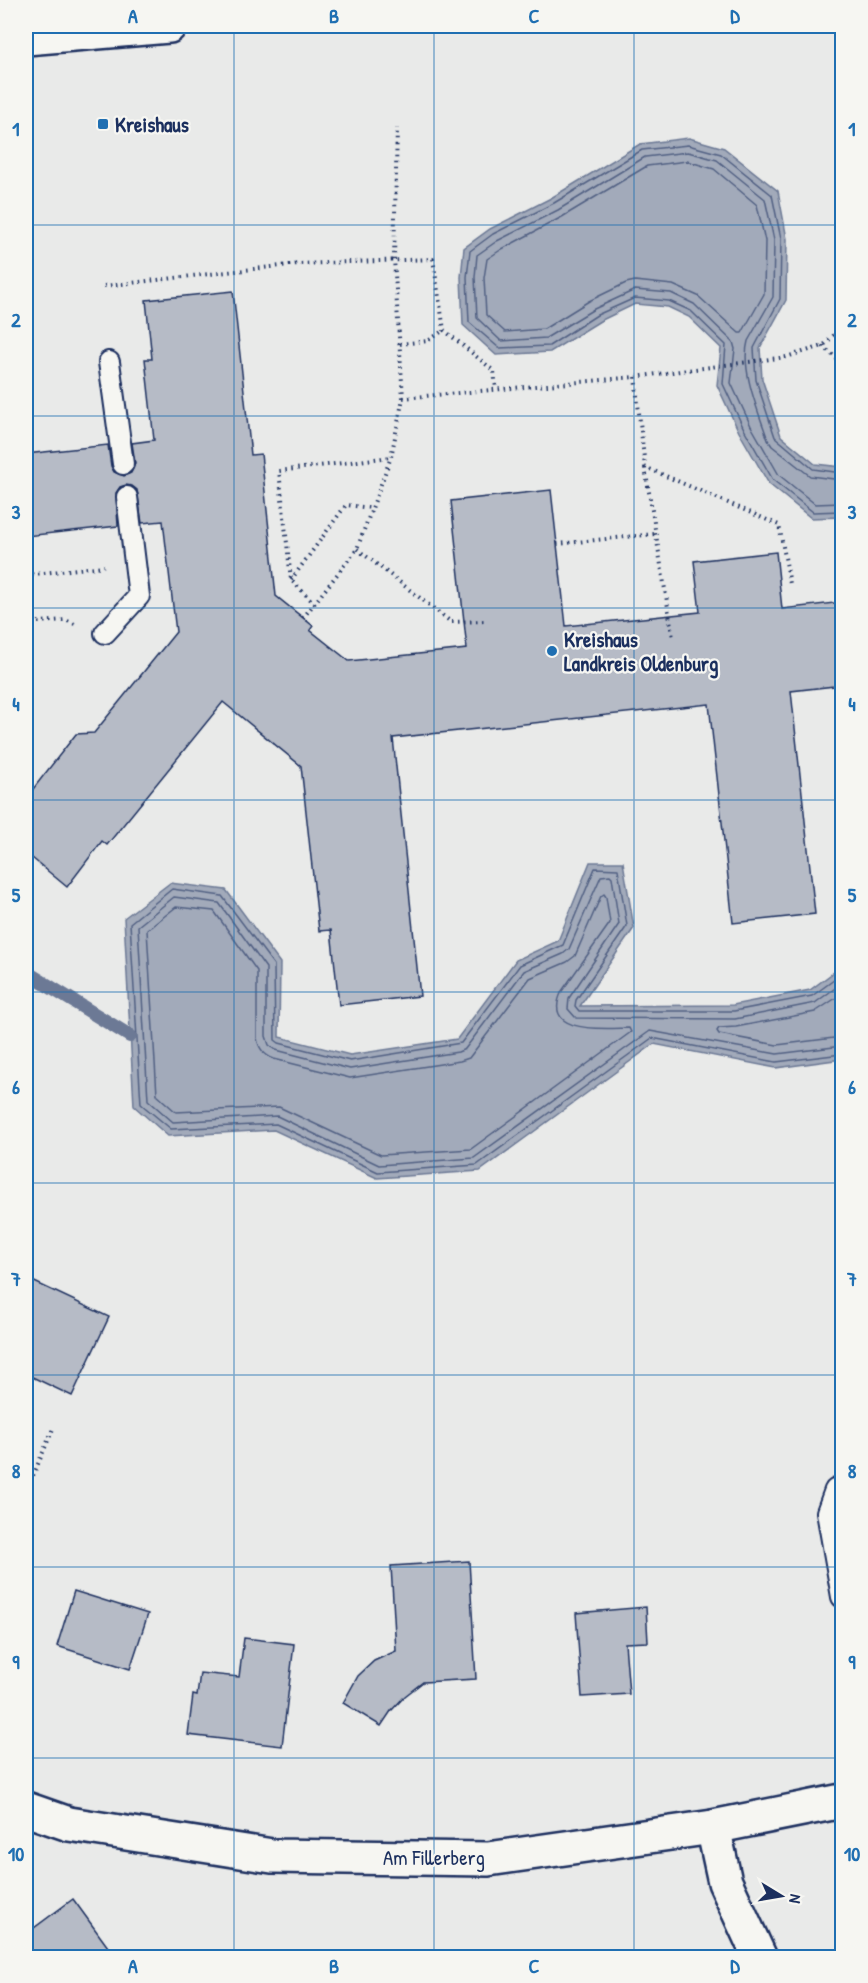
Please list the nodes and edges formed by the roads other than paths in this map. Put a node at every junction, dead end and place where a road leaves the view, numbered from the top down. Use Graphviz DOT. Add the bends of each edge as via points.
graph roads {
  1 [pos="169,26"];
  2 [pos="26,38"];
  3 [pos="109,362"];
  4 [pos="123,464"];
  5 [pos="127,497"];
  6 [pos="105,633"];
  7 [pos="843,1486"];
  8 [pos="843,1597"];
  9 [pos="843,1801"];
  10 [pos="26,1809"];
  11 [pos="713,1827"];
  12 [pos="760,1958"];
  1 -- 2 [label="street"];
  3 -- 4 [label="lane"];
  5 -- 6 [label="lane" via="139,596"];
  7 -- 8 [label="lane" via="835,1490 827,1512"];
  9 -- 11 [label="street, Am Fillerberg"];
  10 -- 11 [label="street, Am Fillerberg" via="69,1824 272,1856 488,1859"];
  11 -- 12 [label="street" via="725,1882"];
}
